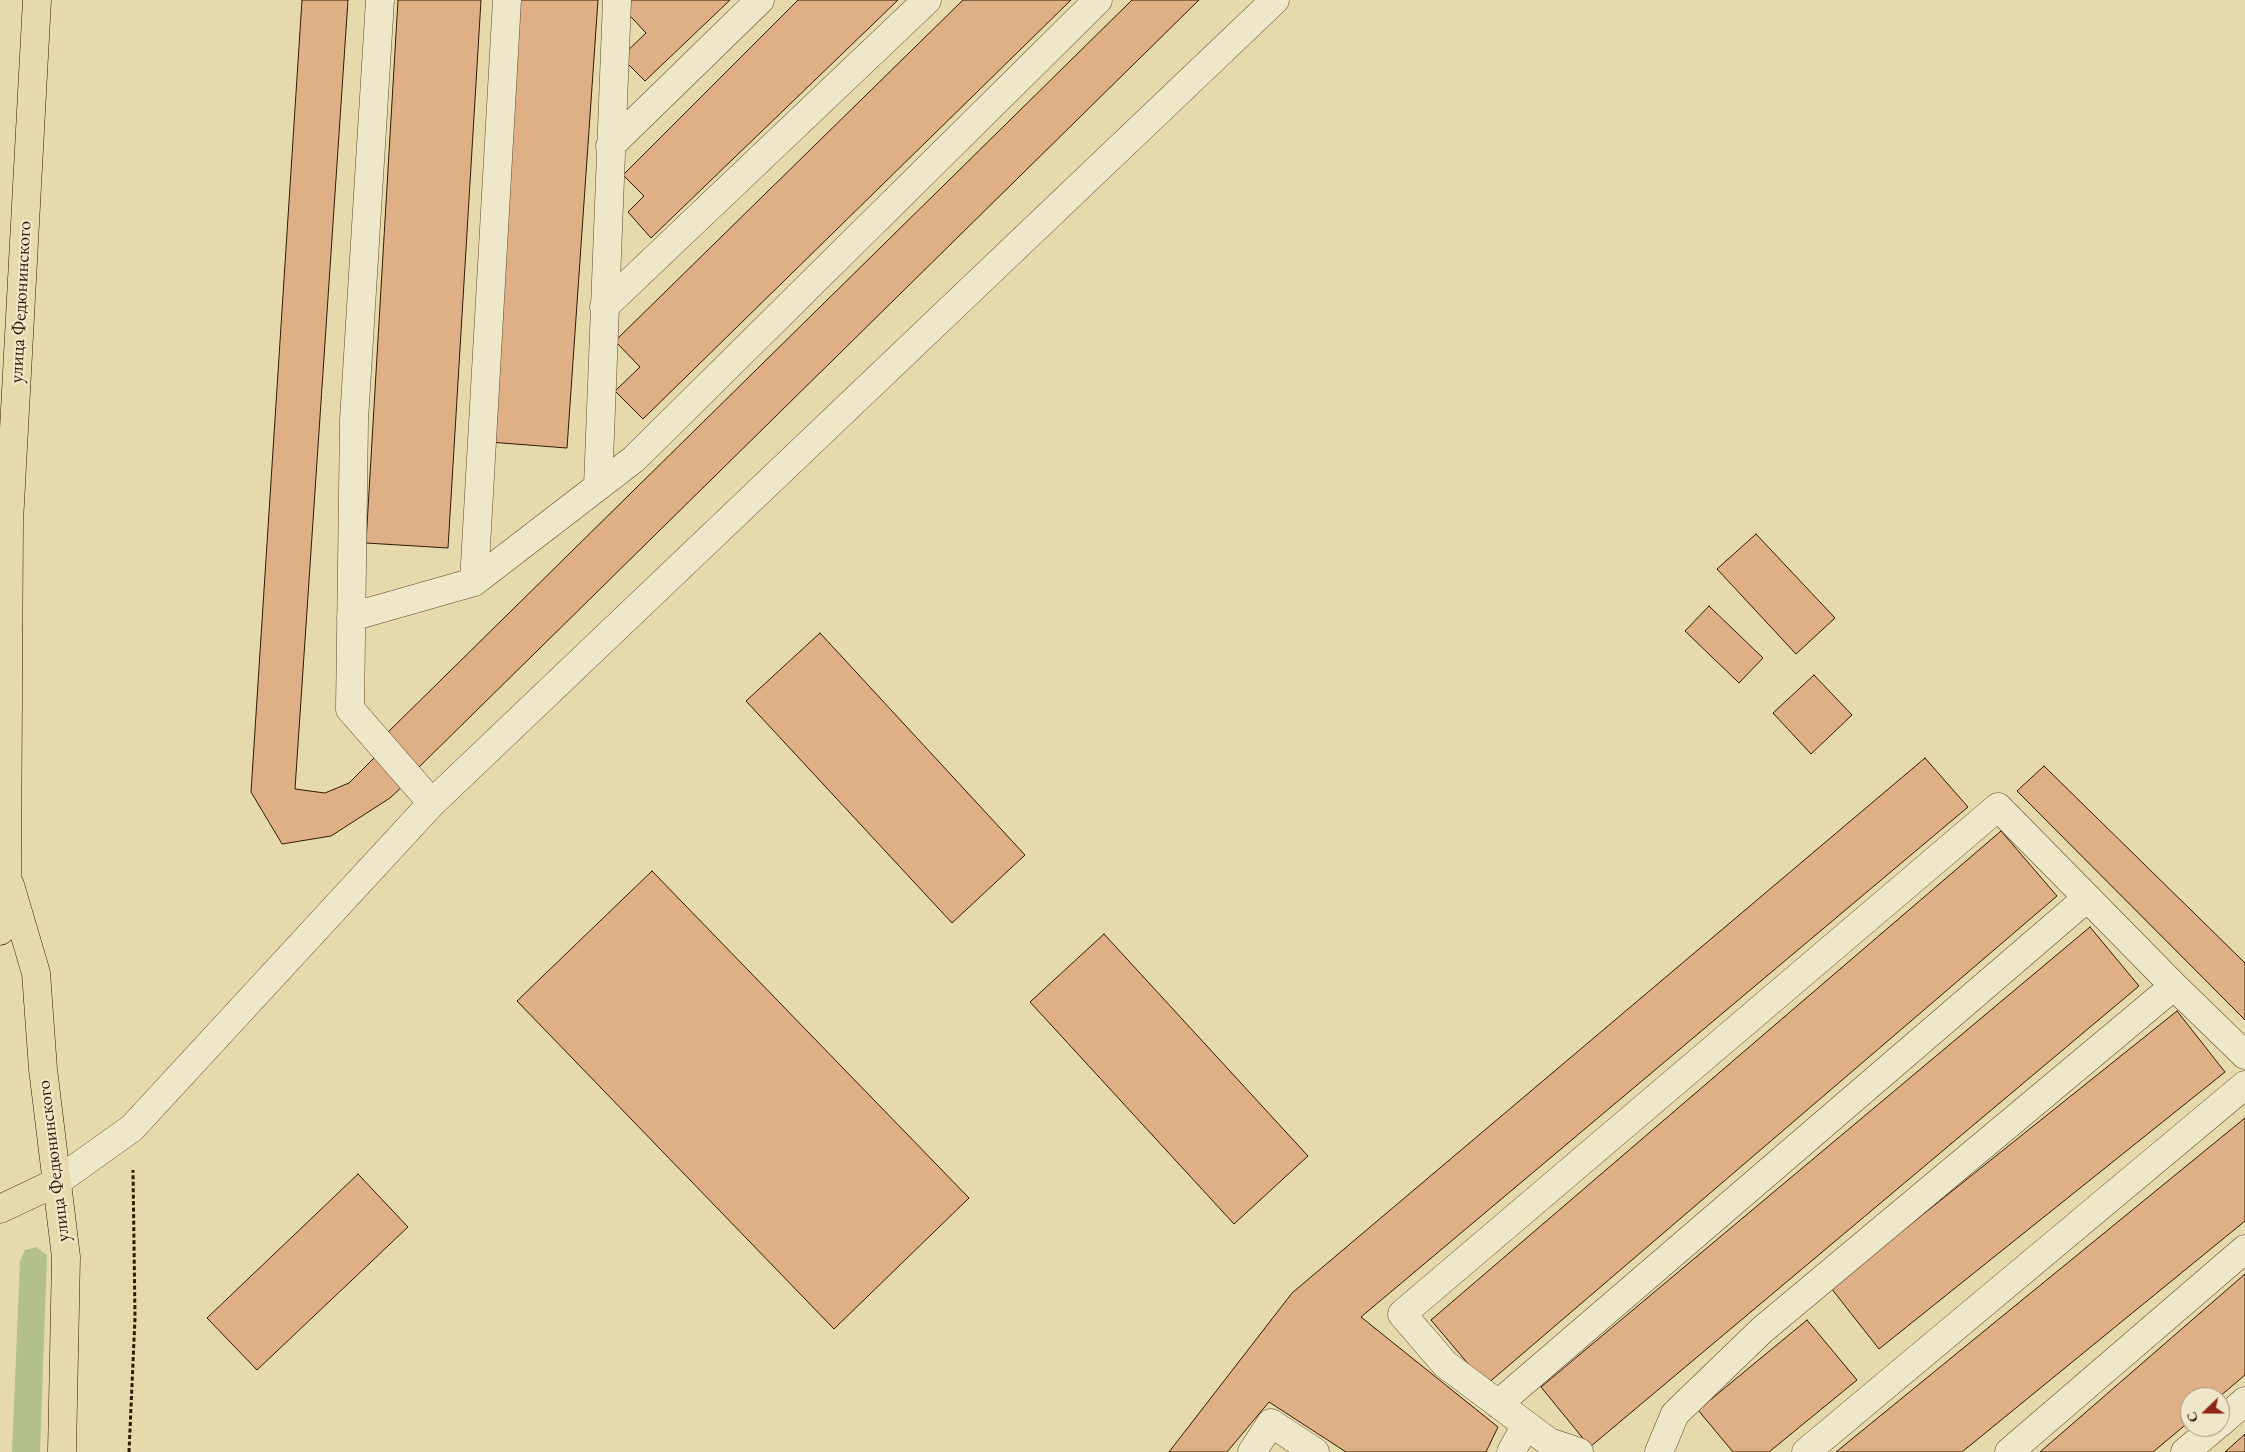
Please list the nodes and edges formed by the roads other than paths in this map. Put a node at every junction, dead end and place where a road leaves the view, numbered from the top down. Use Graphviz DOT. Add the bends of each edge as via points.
graph roads {
  1 [pos="37,0"];
  2 [pos="380,0"];
  3 [pos="507,0"];
  4 [pos="617,0"];
  5 [pos="760,0"];
  6 [pos="928,0"];
  7 [pos="1098,0"];
  8 [pos="1274,0"];
  9 [pos="610,146"];
  10 [pos="604,307"];
  11 [pos="598,486"];
  12 [pos="474,582"];
  13 [pos="351,618"];
  14 [pos="432,804"];
  15 [pos="7,874"];
  16 [pos="2087,898"];
  17 [pos="0,931"];
  18 [pos="2174,986"];
  19 [pos="2245,1055"];
  20 [pos="2245,1085"];
  21 [pos="55,1182"];
  22 [pos="0,1209"];
  23 [pos="2245,1249"];
  24 [pos="2245,1402"];
  25 [pos="1498,1404"];
  26 [pos="2230,1415"];
  27 [pos="1526,1425"];
  28 [pos="2203,1437"];
  29 [pos="62,1452"];
  30 [pos="1252,1452"];
  31 [pos="1316,1452"];
  32 [pos="1511,1452"];
  33 [pos="1579,1452"];
  34 [pos="1659,1452"];
  35 [pos="1806,1452"];
  36 [pos="2009,1452"];
  37 [pos="2185,1452"];
  1 -- 15 [label="main road, улица Федюнинского" via="9,522"];
  2 -- 13 [label="street" via="354,420"];
  3 -- 12 [label="street"];
  4 -- 9 [label="street"];
  5 -- 9 [label="street"];
  6 -- 10 [label="street"];
  7 -- 11 [label="street" via="634,459"];
  8 -- 14 [label="street"];
  9 -- 10 [label="street"];
  10 -- 11 [label="street"];
  11 -- 12 [label="street"];
  12 -- 13 [label="street"];
  13 -- 14 [label="street" via="350,709"];
  14 -- 21 [label="street" via="132,1128"];
  15 -- 17 [label="main road, улица Федюнинского"];
  15 -- 21 [label="main road, улица Федюнинского" via="36,973"];
  16 -- 18 [label="street"];
  16 -- 25 [label="street"];
  16 -- 25 [label="street" via="1998,807 1402,1314 1445,1364"];
  18 -- 19 [label="street"];
  18 -- 34 [label="street" via="1762,1330 1675,1414"];
  20 -- 35 [label="street"];
  21 -- 22 [label="main road"];
  21 -- 29 [label="main road, улица Федюнинского" via="66,1258"];
  23 -- 36 [label="street"];
  24 -- 26 [label="street"];
  25 -- 27 [label="street"];
  27 -- 32 [label="street"];
  27 -- 33 [label="street" via="1549,1442"];
  28 -- 37 [label="street"];
  30 -- 31 [label="street" via="1271,1423"];
}
